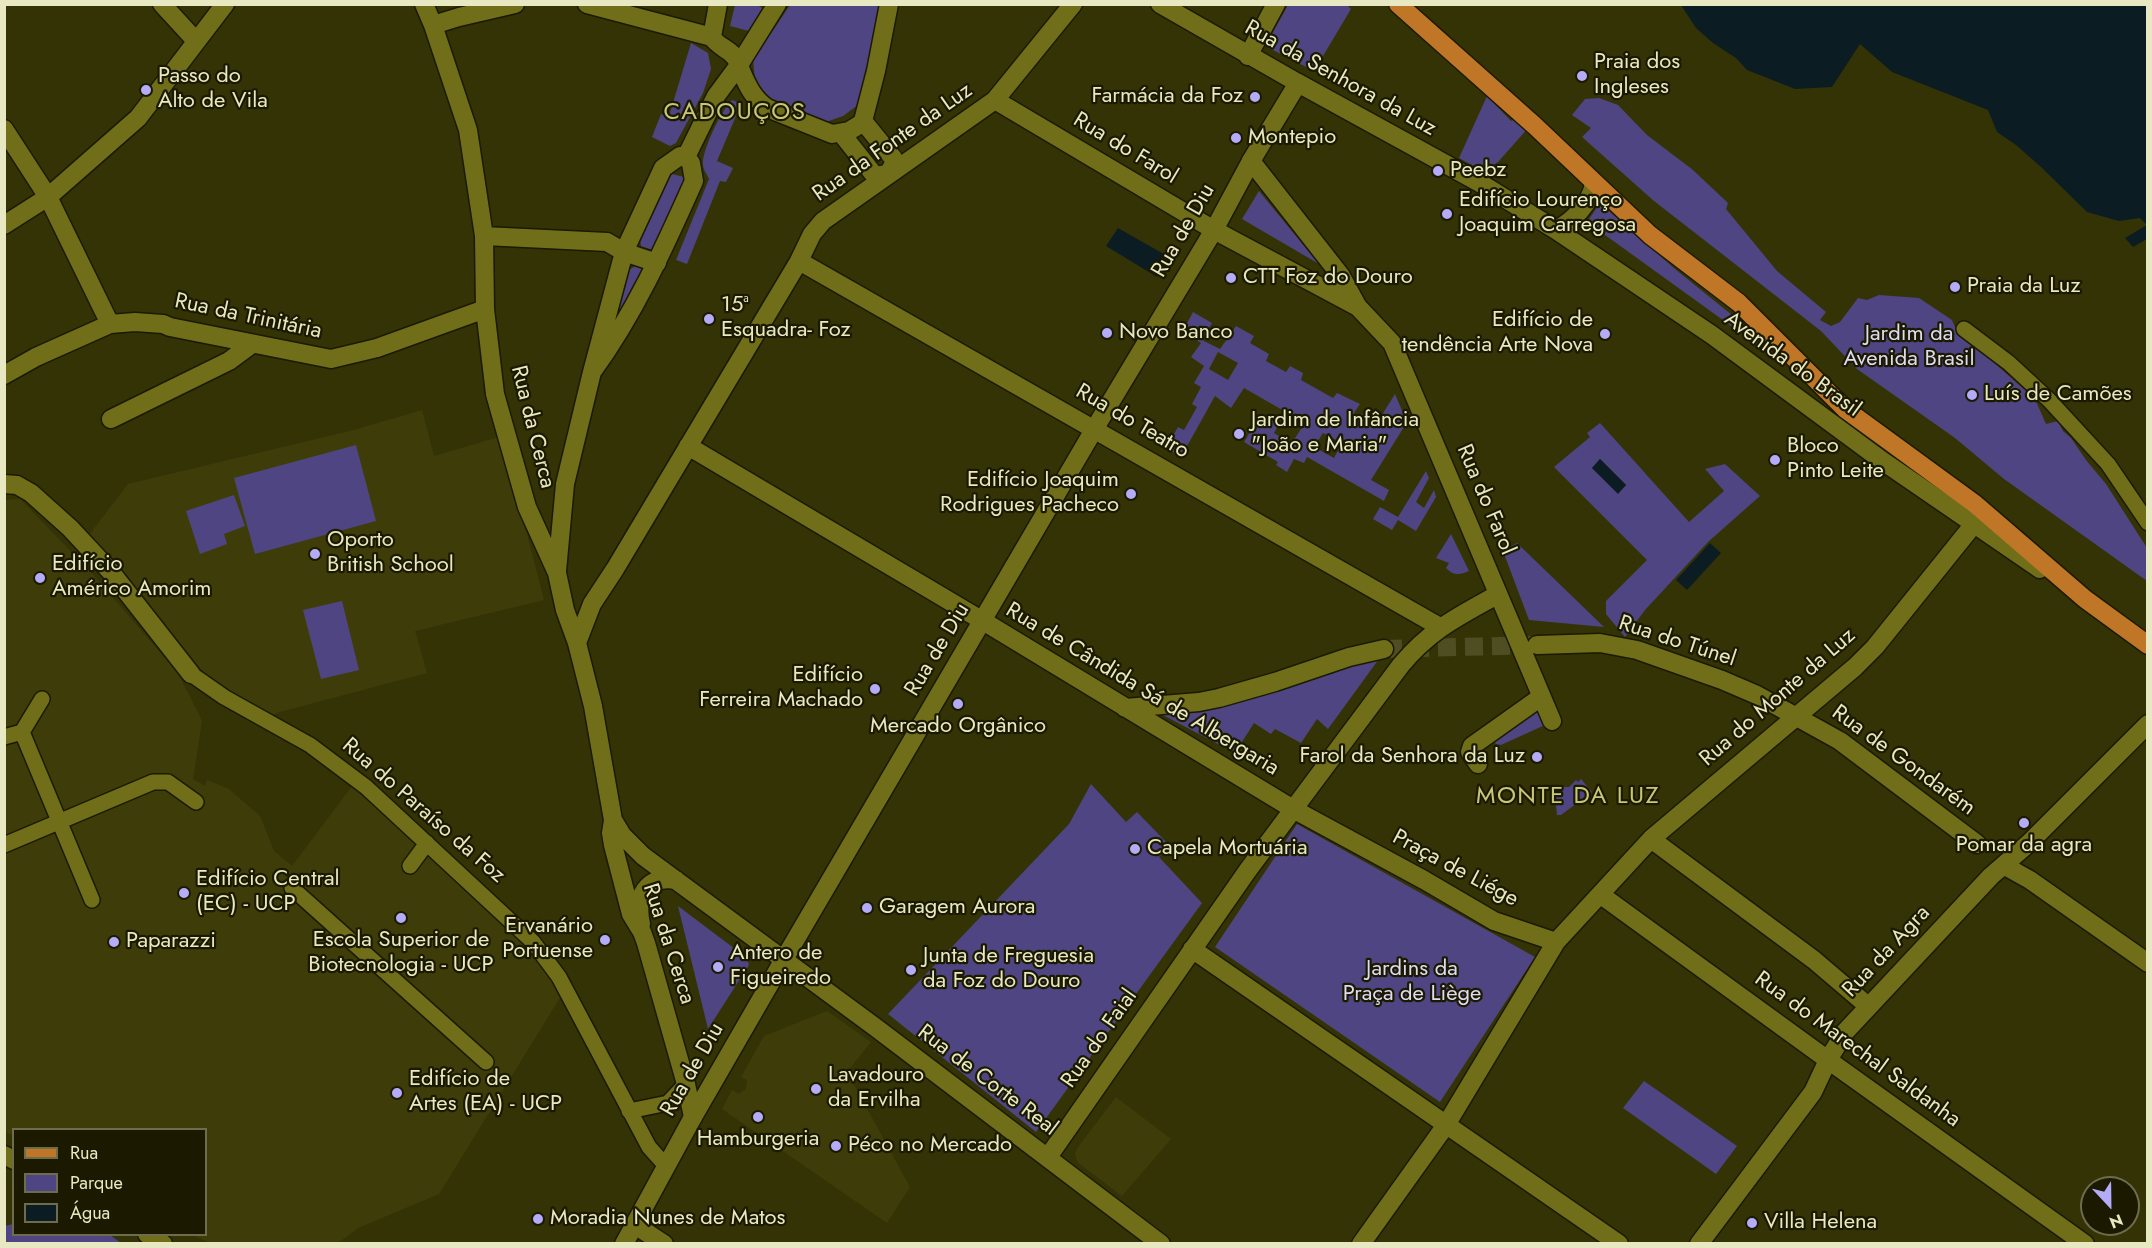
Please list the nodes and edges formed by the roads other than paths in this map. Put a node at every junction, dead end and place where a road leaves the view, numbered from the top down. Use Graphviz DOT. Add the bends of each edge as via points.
graph roads {
  1 [pos="162,4"];
  2 [pos="225,4"];
  3 [pos="424,4"];
  4 [pos="515,4"];
  5 [pos="587,4"];
  6 [pos="718,4"];
  7 [pos="777,4"];
  8 [pos="889,4"];
  9 [pos="1073,4"];
  10 [pos="1160,4"];
  11 [pos="1276,4"];
  12 [pos="1398,4"];
  13 [pos="433,25"];
  14 [pos="712,37"];
  15 [pos="196,41"];
  16 [pos="1248,56"];
  17 [pos="739,65"];
  18 [pos="1298,83"];
  19 [pos="995,100"];
  20 [pos="863,121"];
  21 [pos="4,129"];
  22 [pos="841,133"];
  23 [pos="686,157"];
  24 [pos="1251,161"];
  25 [pos="888,174"];
  26 [pos="1466,176"];
  27 [pos="1594,183"];
  28 [pos="48,196"];
  29 [pos="4,225"];
  30 [pos="1214,230"];
  31 [pos="1556,230"];
  32 [pos="484,236"];
  33 [pos="624,252"];
  34 [pos="799,261"];
  35 [pos="657,263"];
  36 [pos="1358,307"];
  37 [pos="485,309"];
  38 [pos="110,324"];
  39 [pos="1964,329"];
  40 [pos="252,344"];
  41 [pos="592,372"];
  42 [pos="4,375"];
  43 [pos="1845,409"];
  44 [pos="111,419"];
  45 [pos="1095,428"];
  46 [pos="688,446"];
  47 [pos="1874,455"];
  48 [pos="4,484"];
  49 [pos="2148,523"];
  50 [pos="1974,524"];
  51 [pos="557,573"];
  52 [pos="1497,595"];
  53 [pos="2085,600"];
  54 [pos="983,621"];
  55 [pos="1440,627"];
  56 [pos="577,644"];
  57 [pos="1537,645"];
  58 [pos="2148,645"];
  59 [pos="1384,649"];
  60 [pos="191,674"];
  61 [pos="1541,697"];
  62 [pos="42,699"];
  63 [pos="1125,708"];
  64 [pos="1796,717"];
  65 [pos="1552,721"];
  66 [pos="2148,724"];
  67 [pos="22,732"];
  68 [pos="4,737"];
  69 [pos="1478,764"];
  70 [pos="196,802"];
  71 [pos="1293,809"];
  72 [pos="613,820"];
  73 [pos="58,823"];
  74 [pos="1651,839"];
  75 [pos="427,843"];
  76 [pos="4,845"];
  77 [pos="1978,846"];
  78 [pos="2001,863"];
  79 [pos="410,866"];
  80 [pos="676,880"];
  81 [pos="292,888"];
  82 [pos="1601,895"];
  83 [pos="92,900"];
  84 [pos="642,932"];
  85 [pos="1557,942"];
  86 [pos="1192,949"];
  87 [pos="783,960"];
  88 [pos="2148,963"];
  89 [pos="1868,1006"];
  90 [pos="1828,1060"];
  91 [pos="486,1062"];
  92 [pos="686,1084"];
  93 [pos="629,1111"];
  94 [pos="693,1117"];
  95 [pos="1446,1125"];
  96 [pos="1048,1157"];
  97 [pos="666,1166"];
  98 [pos="635,1225"];
  99 [pos="150,1236"];
  100 [pos="163,1244"];
  101 [pos="624,1244"];
  102 [pos="664,1244"];
  103 [pos="1161,1244"];
  104 [pos="1361,1244"];
  105 [pos="1619,1244"];
  106 [pos="1699,1244"];
  107 [pos="2085,1244"];
  1 -- 15 [label="street"];
  2 -- 15 [label="street"];
  3 -- 13 [label="street, Rua da Cerca"];
  4 -- 13 [label="street"];
  5 -- 14 [label="street"];
  6 -- 14 [label="street"];
  7 -- 17 [label="street"];
  8 -- 20 [label="street"];
  9 -- 19 [label="street, Rua da Fonte da Luz"];
  10 -- 16 [label="street, Rua da Senhora da Luz"];
  11 -- 16 [label="street"];
  12 -- 27 [label="main road, Avenida do Brasil"];
  13 -- 32 [label="street, Rua da Cerca" via="468,130"];
  14 -- 17 [label="street"];
  15 -- 28 [label="street" via="138,118"];
  16 -- 18 [label="street, Rua da Senhora da Luz"];
  17 -- 22 [label="street" via="752,93 767,108 832,134"];
  17 -- 23 [label="street" via="716,96"];
  18 -- 24 [label="street, Rua de Diu"];
  18 -- 26 [label="street, Rua da Senhora da Luz"];
  19 -- 25 [label="street, Rua da Fonte da Luz"];
  19 -- 30 [label="street, Rua do Farol"];
  20 -- 22 [label="street"];
  20 -- 25 [label="street" via="893,158"];
  21 -- 28 [label="street"];
  22 -- 25 [label="street" via="875,176"];
  23 -- 33 [label="street" via="680,156 663,168"];
  23 -- 35 [label="street" via="694,181"];
  24 -- 30 [label="street, Rua de Diu"];
  24 -- 36 [label="street, Rua do Farol" via="1341,276"];
  25 -- 34 [label="street, Rua da Fonte da Luz" via="823,221"];
  26 -- 31 [label="street, Avenida do Brasil"];
  27 -- 31 [label="street" via="1592,194 1568,224"];
  27 -- 43 [label="main road, Avenida do Brasil" via="1650,235 1739,303"];
  28 -- 29 [label="street"];
  28 -- 38 [label="street"];
  30 -- 36 [label="street, Rua do Farol"];
  30 -- 45 [label="street, Rua de Diu"];
  31 -- 47 [label="street, Avenida do Brasil" via="1712,335"];
  32 -- 33 [label="street" via="607,242"];
  32 -- 37 [label="street, Rua da Cerca"];
  33 -- 35 [label="street"];
  33 -- 41 [label="street"];
  34 -- 45 [label="street, Rua do Teatro"];
  34 -- 46 [label="street, Rua da Fonte da Luz"];
  35 -- 41 [label="street" via="615,340"];
  36 -- 52 [label="street, Rua do Farol" via="1392,343"];
  37 -- 40 [label="street, Rua da Trinitária" via="351,356 331,359"];
  37 -- 51 [label="street, Rua da Cerca" via="495,394 527,507"];
  38 -- 40 [label="street, Rua da Trinitária" via="163,324"];
  38 -- 42 [label="street, Rua da Trinitária"];
  39 -- 49 [label="street" via="2049,400 2108,465"];
  40 -- 44 [label="street" via="229,361"];
  41 -- 51 [label="street" via="565,484"];
  43 -- 47 [label="street"];
  43 -- 53 [label="main road, Avenida do Brasil" via="1975,504"];
  45 -- 54 [label="street, Rua de Diu"];
  45 -- 55 [label="street, Rua do Teatro"];
  46 -- 54 [label="street, Rua de Cândida Sá de Albergaria"];
  46 -- 56 [label="street, Rua da Fonte da Luz" via="592,604"];
  47 -- 50 [label="street, Avenida do Brasil"];
  48 -- 60 [label="street, Rua do Paraíso da Foz" via="31,493 70,528 111,572"];
  50 -- 53 [label="street, Avenida do Brasil"];
  50 -- 64 [label="street, Rua do Monte da Luz" via="1875,647"];
  51 -- 56 [label="street, Rua da Cerca"];
  52 -- 55 [label="street"];
  52 -- 61 [label="street, Rua do Farol"];
  53 -- 58 [label="main road, Avenida do Brasil"];
  54 -- 63 [label="street, Rua de Cândida Sá de Albergaria"];
  54 -- 87 [label="street, Rua de Diu"];
  55 -- 71 [label="street" via="1410,654"];
  56 -- 72 [label="street, Rua da Cerca" via="593,706"];
  57 -- 64 [label="street, Rua do Túnel" via="1600,643 1637,650 1722,680"];
  59 -- 63 [label="street" via="1219,698"];
  60 -- 75 [label="street, Rua do Paraíso da Foz" via="224,698 310,745 366,787"];
  61 -- 65 [label="street, Rua do Farol"];
  61 -- 69 [label="street" via="1472,746 1470,752"];
  62 -- 67 [label="street"];
  63 -- 71 [label="street, Rua de Cândida Sá de Albergaria"];
  64 -- 74 [label="street, Rua do Monte da Luz"];
  64 -- 77 [label="street, Rua de Gondarém" via="1840,741"];
  66 -- 78 [label="street, Rua da Agra"];
  67 -- 68 [label="street"];
  67 -- 73 [label="street"];
  70 -- 73 [label="street" via="168,782 153,782"];
  71 -- 85 [label="street, Praça de Liége" via="1494,921"];
  71 -- 86 [label="street"];
  72 -- 80 [label="street, Rua da Cerca" via="632,847"];
  72 -- 84 [label="street, Rua da Cerca" via="613,845 631,914"];
  73 -- 76 [label="street"];
  73 -- 83 [label="street"];
  74 -- 82 [label="street, Rua do Monte da Luz"];
  74 -- 89 [label="street" via="1814,960"];
  75 -- 79 [label="street"];
  75 -- 93 [label="street, Rua do Paraíso da Foz" via="533,942 559,977"];
  78 -- 88 [label="street"];
  78 -- 89 [label="street, Rua da Agra"];
  80 -- 84 [label="street" via="660,880 646,888 639,910"];
  80 -- 87 [label="street, Rua da Cerca"];
  81 -- 91 [label="street"];
  82 -- 85 [label="street, Rua do Monte da Luz"];
  82 -- 90 [label="street, Rua do Marechal Saldanha"];
  84 -- 92 [label="street, Rua da Cerca"];
  85 -- 95 [label="street"];
  86 -- 95 [label="street"];
  86 -- 96 [label="street, Rua do Faial"];
  87 -- 94 [label="street, Rua de Diu"];
  87 -- 96 [label="street, Rua de Corte Real"];
  89 -- 90 [label="street, Rua da Agra" via="1845,1032"];
  90 -- 106 [label="street, Rua da Agra" via="1813,1092"];
  90 -- 107 [label="street, Rua do Marechal Saldanha"];
  92 -- 93 [label="street" via="668,1104"];
  92 -- 94 [label="street, Rua da Cerca"];
  93 -- 97 [label="street, Rua do Paraíso da Foz" via="649,1148"];
  94 -- 97 [label="street, Rua de Diu"];
  95 -- 104 [label="street"];
  95 -- 105 [label="street"];
  96 -- 103 [label="street, Rua de Corte Real"];
  97 -- 98 [label="street, Rua de Diu"];
  98 -- 101 [label="street, Rua de Diu"];
  98 -- 102 [label="street"];
  99 -- 100 [label="street"];
}
